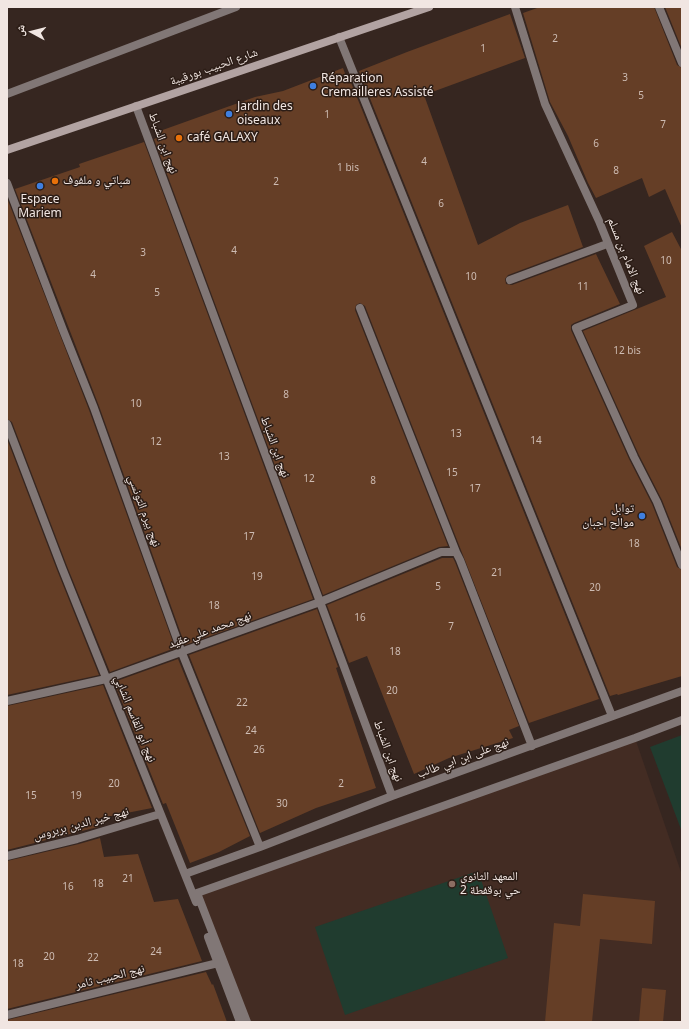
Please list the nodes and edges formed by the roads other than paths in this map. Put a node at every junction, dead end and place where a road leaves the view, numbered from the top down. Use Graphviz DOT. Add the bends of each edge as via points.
graph roads {
  1 [pos="236,7"];
  2 [pos="429,7"];
  3 [pos="515,7"];
  4 [pos="659,7"];
  5 [pos="339,37"];
  6 [pos="682,63"];
  7 [pos="7,94"];
  8 [pos="136,106"];
  9 [pos="7,150"];
  10 [pos="7,183"];
  11 [pos="607,244"];
  12 [pos="510,280"];
  13 [pos="360,308"];
  14 [pos="7,424"];
  15 [pos="456,552"];
  16 [pos="682,565"];
  17 [pos="320,602"];
  18 [pos="182,653"];
  19 [pos="106,679"];
  20 [pos="682,691"];
  21 [pos="7,701"];
  22 [pos="612,716"];
  23 [pos="682,720"];
  24 [pos="532,746"];
  25 [pos="392,796"];
  26 [pos="160,814"];
  27 [pos="260,847"];
  28 [pos="7,856"];
  29 [pos="185,874"];
  30 [pos="218,963"];
  31 [pos="7,1015"];
  32 [pos="240,1022"];
  33 [pos="247,1022"];
  1 -- 7 [label="street"];
  2 -- 5 [label="main road, شارع الحبيب بورقيبة"];
  3 -- 11 [label="street, نهج الامام بن مسلم" via="545,104"];
  4 -- 6 [label="street"];
  5 -- 8 [label="main road, شارع الحبيب بورقيبة"];
  5 -- 22 [label="street"];
  8 -- 9 [label="main road, شارع الحبيب بورقيبة"];
  8 -- 17 [label="street, نهج ابن الشباط"];
  10 -- 18 [label="street, نهج بيرم التونسي" via="94,408"];
  11 -- 12 [label="street"];
  11 -- 16 [label="street, نهج الامام بن مسلم" via="633,305 576,328 657,502"];
  13 -- 15 [label="street"];
  14 -- 19 [label="street, نهج أبو القاسم الشابي"];
  15 -- 17 [label="street, نهج محمد علي عقيد" via="441,552"];
  15 -- 24 [label="street"];
  17 -- 18 [label="street, نهج محمد علي عقيد"];
  17 -- 25 [label="street, نهج ابن الشباط"];
  18 -- 19 [label="street, نهج محمد علي عقيد"];
  18 -- 27 [label="street, نهج بيرم التونسي"];
  19 -- 21 [label="street, نهج محمد علي عقيد"];
  19 -- 26 [label="street, نهج أبو القاسم الشابي"];
  20 -- 22 [label="street, نهج على ابن ابي طالب"];
  22 -- 24 [label="street, نهج على ابن ابي طالب"];
  23 -- 33 [label="street" via="197,893"];
  24 -- 25 [label="street, نهج على ابن ابي طالب"];
  25 -- 27 [label="street, نهج على ابن ابي طالب"];
  26 -- 28 [label="street, نهج خير الدين بربروس" via="77,839"];
  26 -- 29 [label="street, نهج أبو القاسم الشابي"];
  27 -- 29 [label="street, نهج على ابن ابي طالب"];
  29 -- 30 [label="street, نهج أبو القاسم الشابي"];
  30 -- 31 [label="street, نهج الحبيب ثامر"];
  30 -- 32 [label="street, نهج أبو القاسم الشابي"];
}
